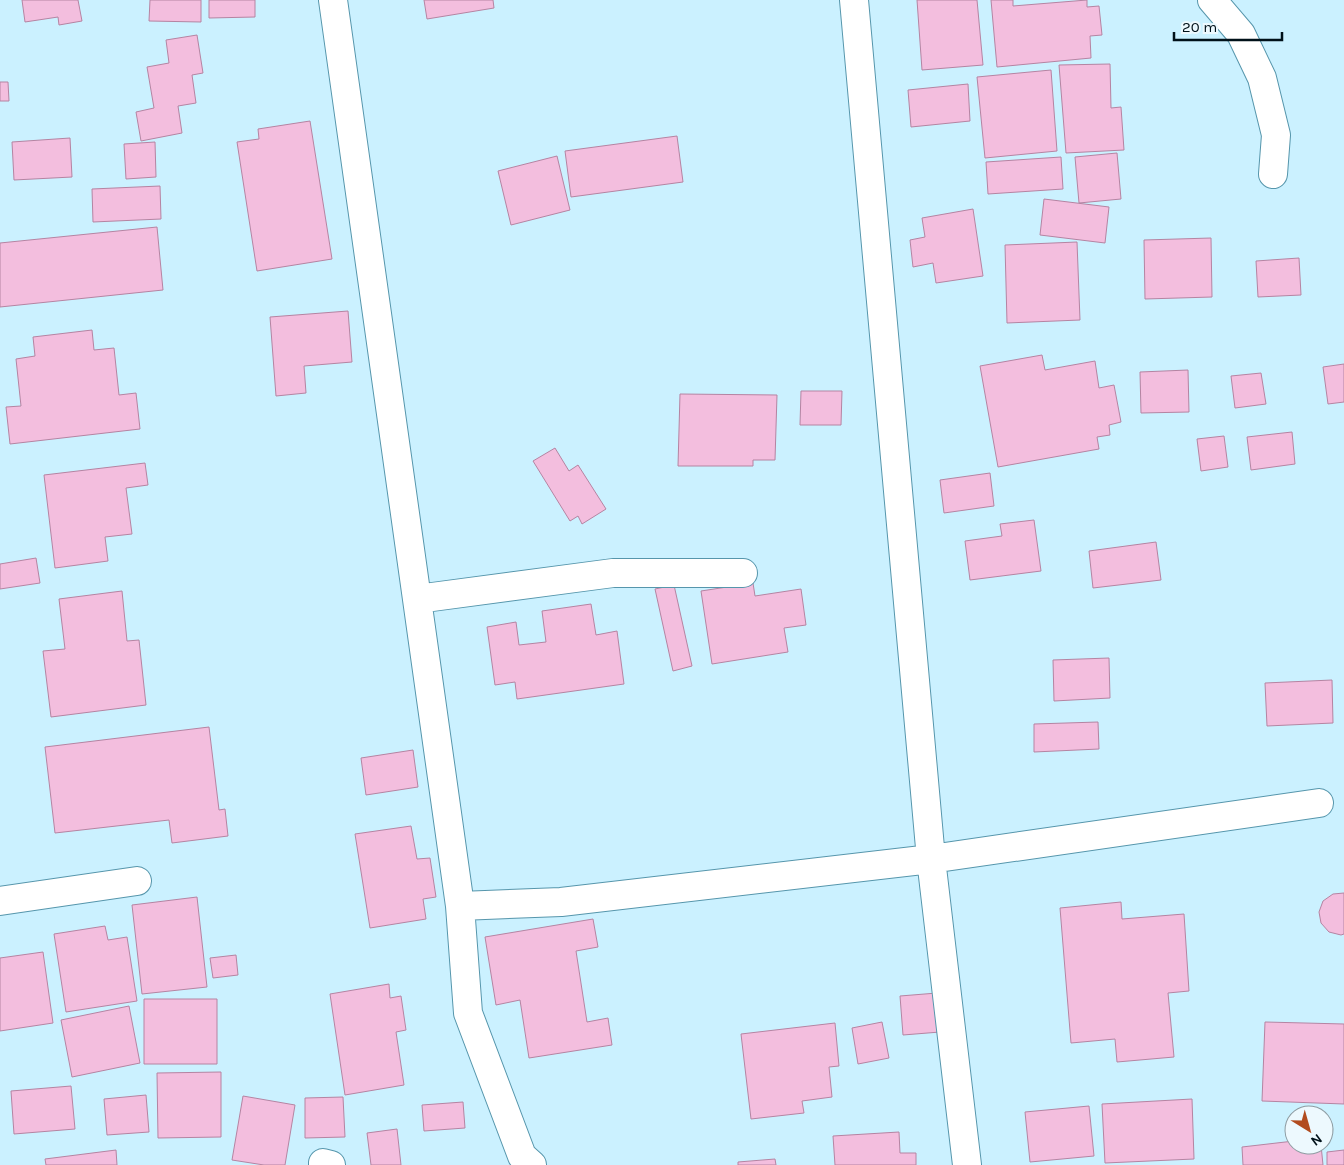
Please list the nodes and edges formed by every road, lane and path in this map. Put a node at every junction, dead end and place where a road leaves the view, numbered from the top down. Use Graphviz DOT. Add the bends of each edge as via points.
graph roads {
  1 [pos="333,0"];
  2 [pos="854,0"];
  3 [pos="1212,0"];
  4 [pos="1273,174"];
  5 [pos="743,573"];
  6 [pos="417,599"];
  7 [pos="1319,803"];
  8 [pos="930,859"];
  9 [pos="137,881"];
  10 [pos="0,901"];
  11 [pos="460,906"];
  12 [pos="520,1162"];
  13 [pos="967,1165"];
  1 -- 6 [label="street"];
  2 -- 8 [label="street"];
  3 -- 4 [label="street" via="1241,34 1262,78 1276,135"];
  5 -- 6 [label="street" via="613,573"];
  6 -- 11 [label="street"];
  7 -- 8 [label="street"];
  8 -- 11 [label="street" via="561,902"];
  8 -- 13 [label="street"];
  9 -- 10 [label="street"];
  11 -- 12 [label="street" via="468,1014"];
}
